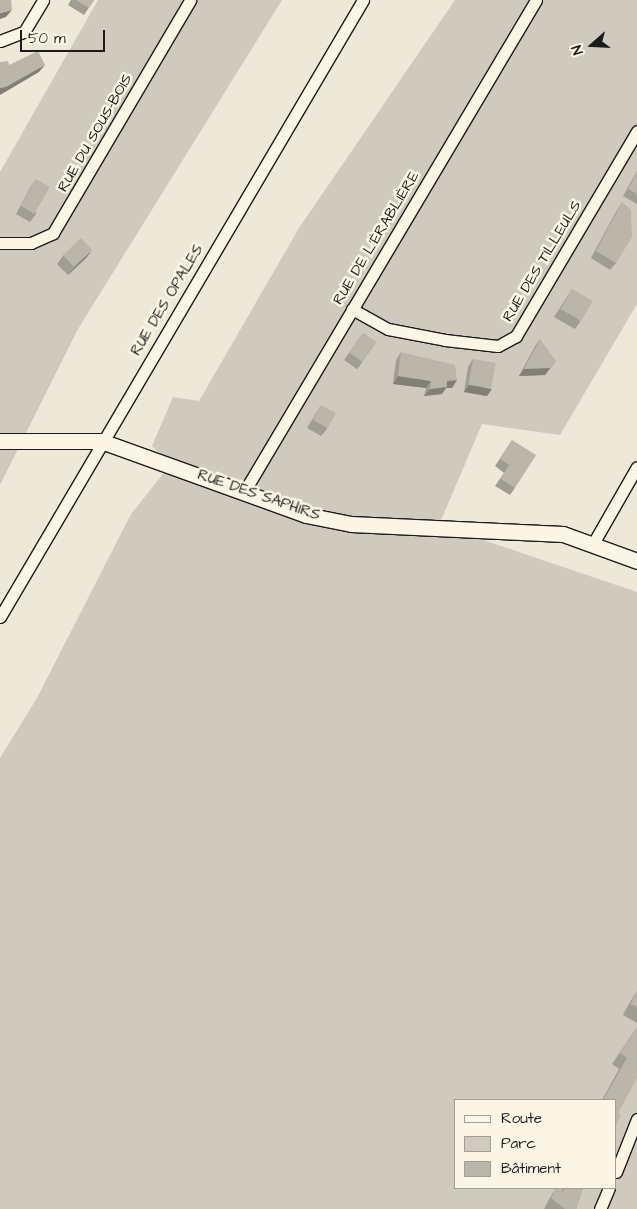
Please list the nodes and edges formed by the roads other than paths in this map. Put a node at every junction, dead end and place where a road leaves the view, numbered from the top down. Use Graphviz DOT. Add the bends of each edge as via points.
graph roads {
  1 [pos="43,0"];
  2 [pos="190,0"];
  3 [pos="362,0"];
  4 [pos="536,0"];
  5 [pos="0,40"];
  6 [pos="637,131"];
  7 [pos="0,243"];
  8 [pos="352,309"];
  9 [pos="0,441"];
  10 [pos="101,441"];
  11 [pos="637,467"];
  12 [pos="244,492"];
  13 [pos="594,542"];
  14 [pos="637,561"];
  15 [pos="0,617"];
  16 [pos="637,1119"];
  17 [pos="633,1143"];
  18 [pos="617,1170"];
  19 [pos="609,1189"];
  20 [pos="600,1209"];
  1 -- 5 [label="street" via="24,32"];
  2 -- 7 [label="street, RUE DU SOUS-BOIS" via="53,233 31,243"];
  3 -- 10 [label="street, RUE DES OPALES"];
  4 -- 8 [label="street, RUE DE L'ÉRABLIÈRE"];
  6 -- 8 [label="street, RUE DES TILLEULS" via="516,336 498,346 445,340 388,330"];
  8 -- 12 [label="street, RUE DE L'ÉRABLIÈRE"];
  9 -- 10 [label="street, RUE DES SAPHIRS"];
  10 -- 12 [label="street, RUE DES SAPHIRS"];
  10 -- 15 [label="street, RUE DES OPALES"];
  11 -- 13 [label="street"];
  12 -- 13 [label="street, RUE DES SAPHIRS" via="306,515 351,524 563,534"];
  13 -- 14 [label="street, RUE DES SAPHIRS"];
  16 -- 17 [label="street"];
  17 -- 18 [label="street"];
  19 -- 20 [label="street"];
}
